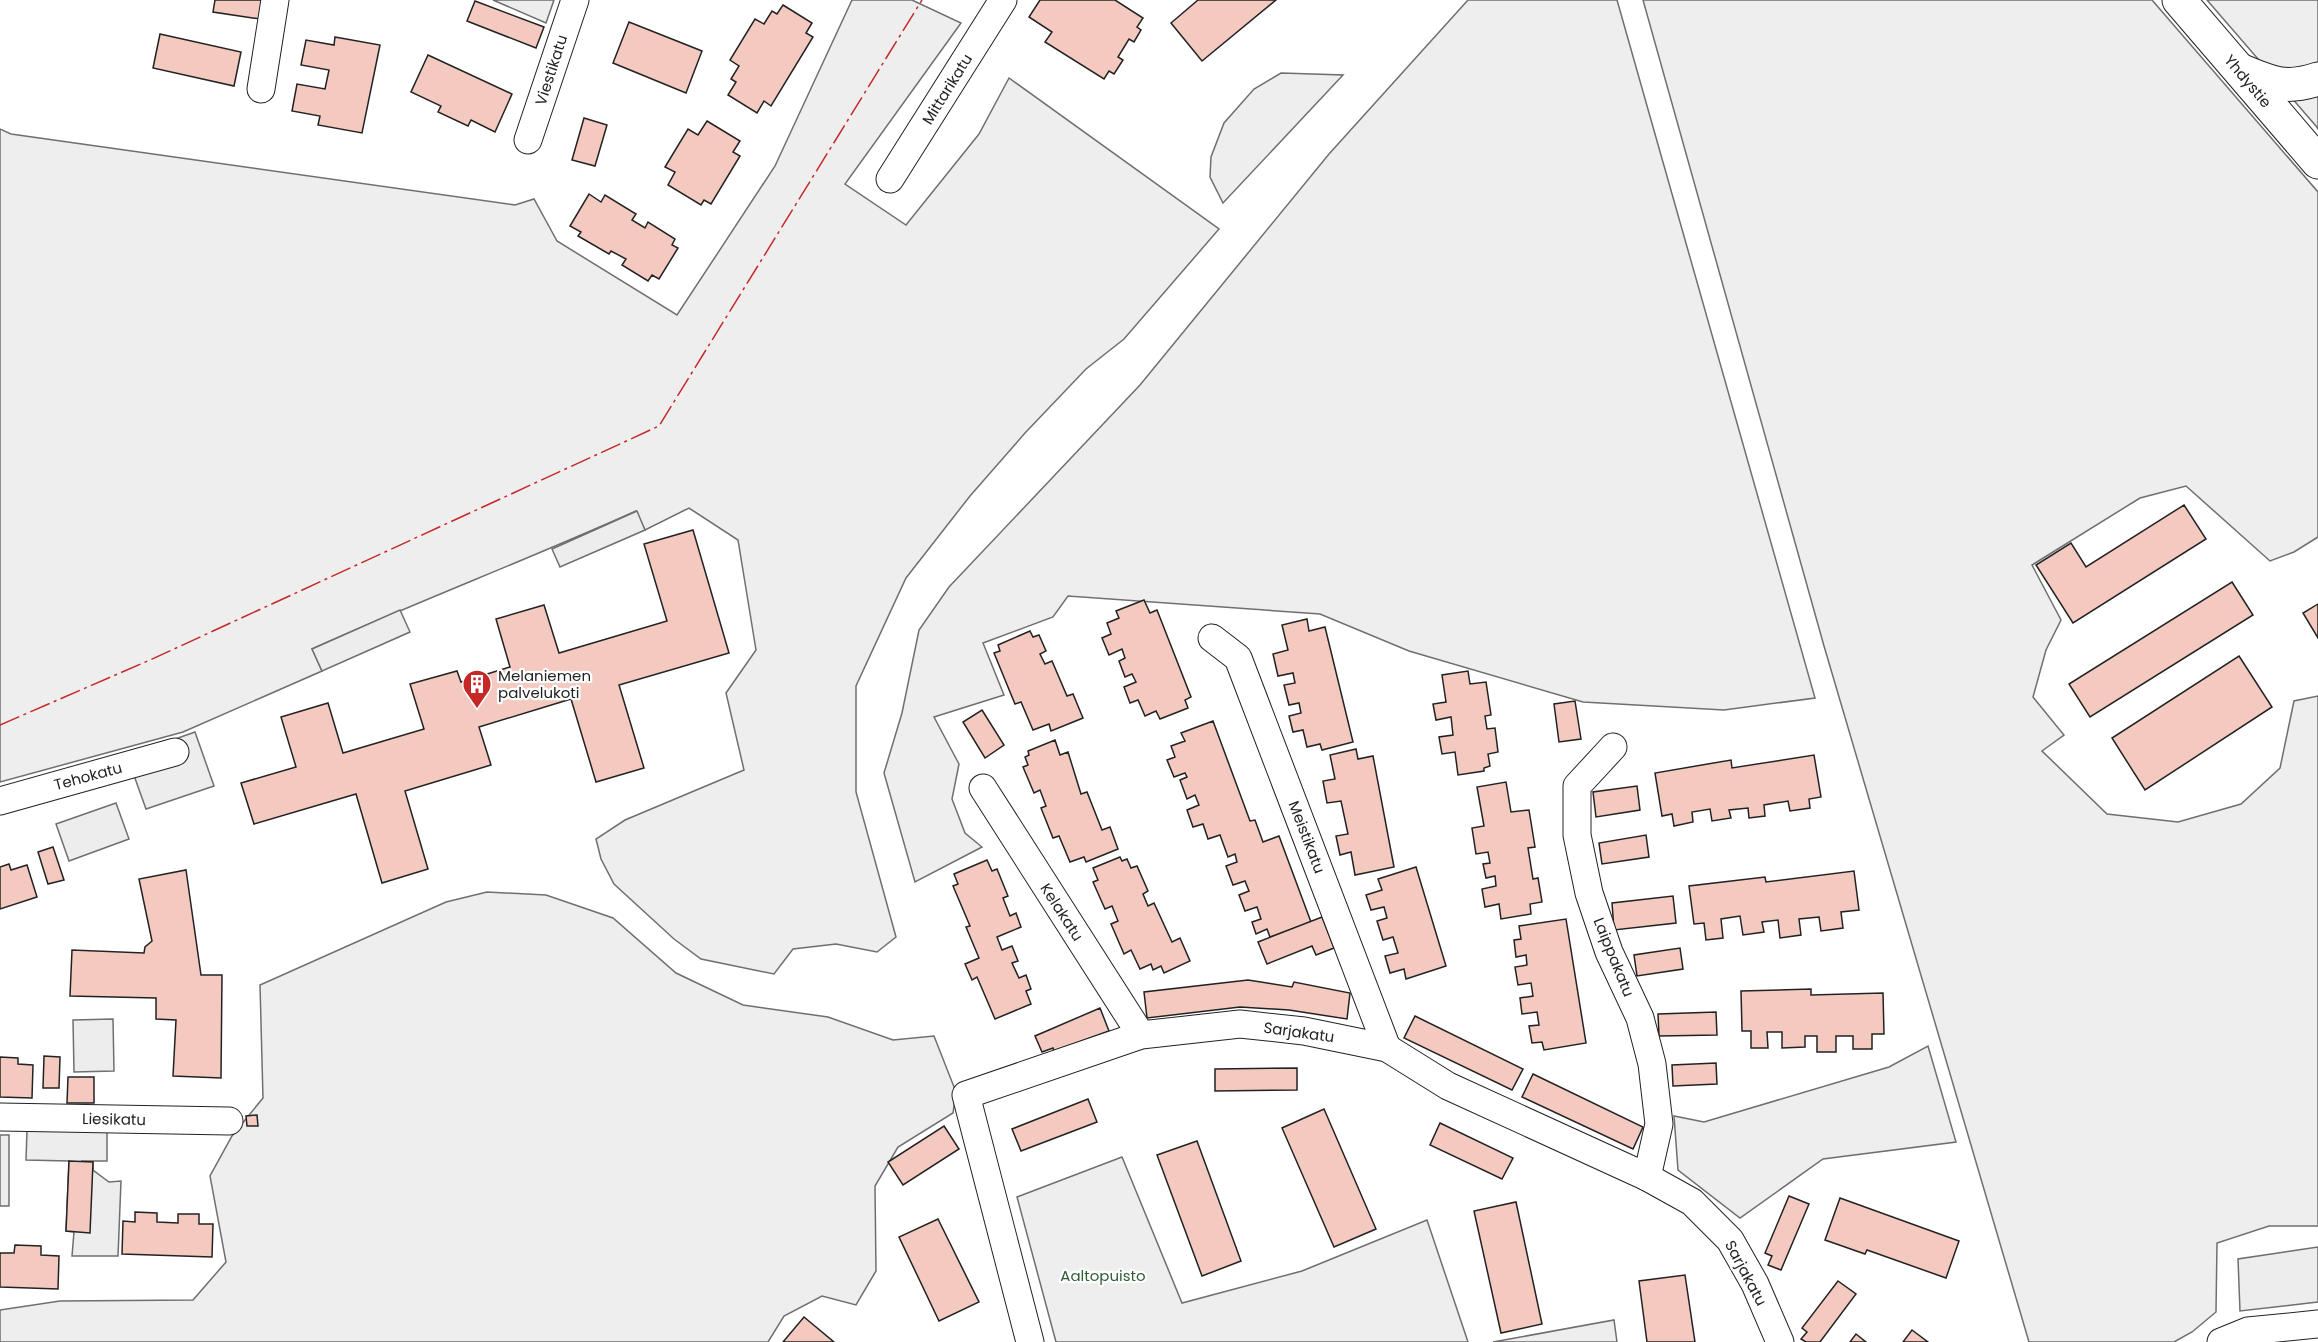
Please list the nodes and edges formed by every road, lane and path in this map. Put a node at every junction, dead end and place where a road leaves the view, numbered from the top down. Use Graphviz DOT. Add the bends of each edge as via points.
graph roads {
  1 [pos="275,0"];
  2 [pos="574,0"];
  3 [pos="1003,0"];
  4 [pos="2179,0"];
  5 [pos="2238,70"];
  6 [pos="2318,79"];
  7 [pos="261,89"];
  8 [pos="528,140"];
  9 [pos="2318,162"];
  10 [pos="890,179"];
  11 [pos="1212,638"];
  12 [pos="1613,747"];
  13 [pos="175,752"];
  14 [pos="982,788"];
  15 [pos="0,801"];
  16 [pos="1141,1035"];
  17 [pos="1387,1047"];
  18 [pos="0,1117"];
  19 [pos="229,1121"];
  20 [pos="1647,1177"];
  21 [pos="2318,1324"];
  22 [pos="1030,1342"];
  23 [pos="1780,1342"];
  24 [pos="2221,1342"];
  1 -- 7 [label="street"];
  2 -- 8 [label="street, Viestikatu"];
  3 -- 10 [label="street, Mittarikatu"];
  4 -- 5 [label="highway, Yhdystie"];
  5 -- 6 [label="highway" via="2274,84 2297,86"];
  5 -- 9 [label="highway, Yhdystie"];
  11 -- 17 [label="street, Meistikatu" via="1238,658"];
  12 -- 20 [label="street, Laippakatu" via="1577,786 1577,835 1592,902 1609,952 1640,1018 1650,1054 1659,1124"];
  13 -- 15 [label="street, Tehokatu"];
  14 -- 16 [label="street, Kelakatu"];
  16 -- 17 [label="street, Sarjakatu" via="1240,1024"];
  16 -- 22 [label="street, Sarjakatu" via="966,1095"];
  17 -- 20 [label="street, Sarjakatu" via="1448,1086"];
  18 -- 19 [label="street, Liesikatu"];
  20 -- 23 [label="street, Sarjakatu" via="1692,1202 1730,1240 1755,1284"];
  21 -- 24 [label="street" via="2248,1331"];
}
